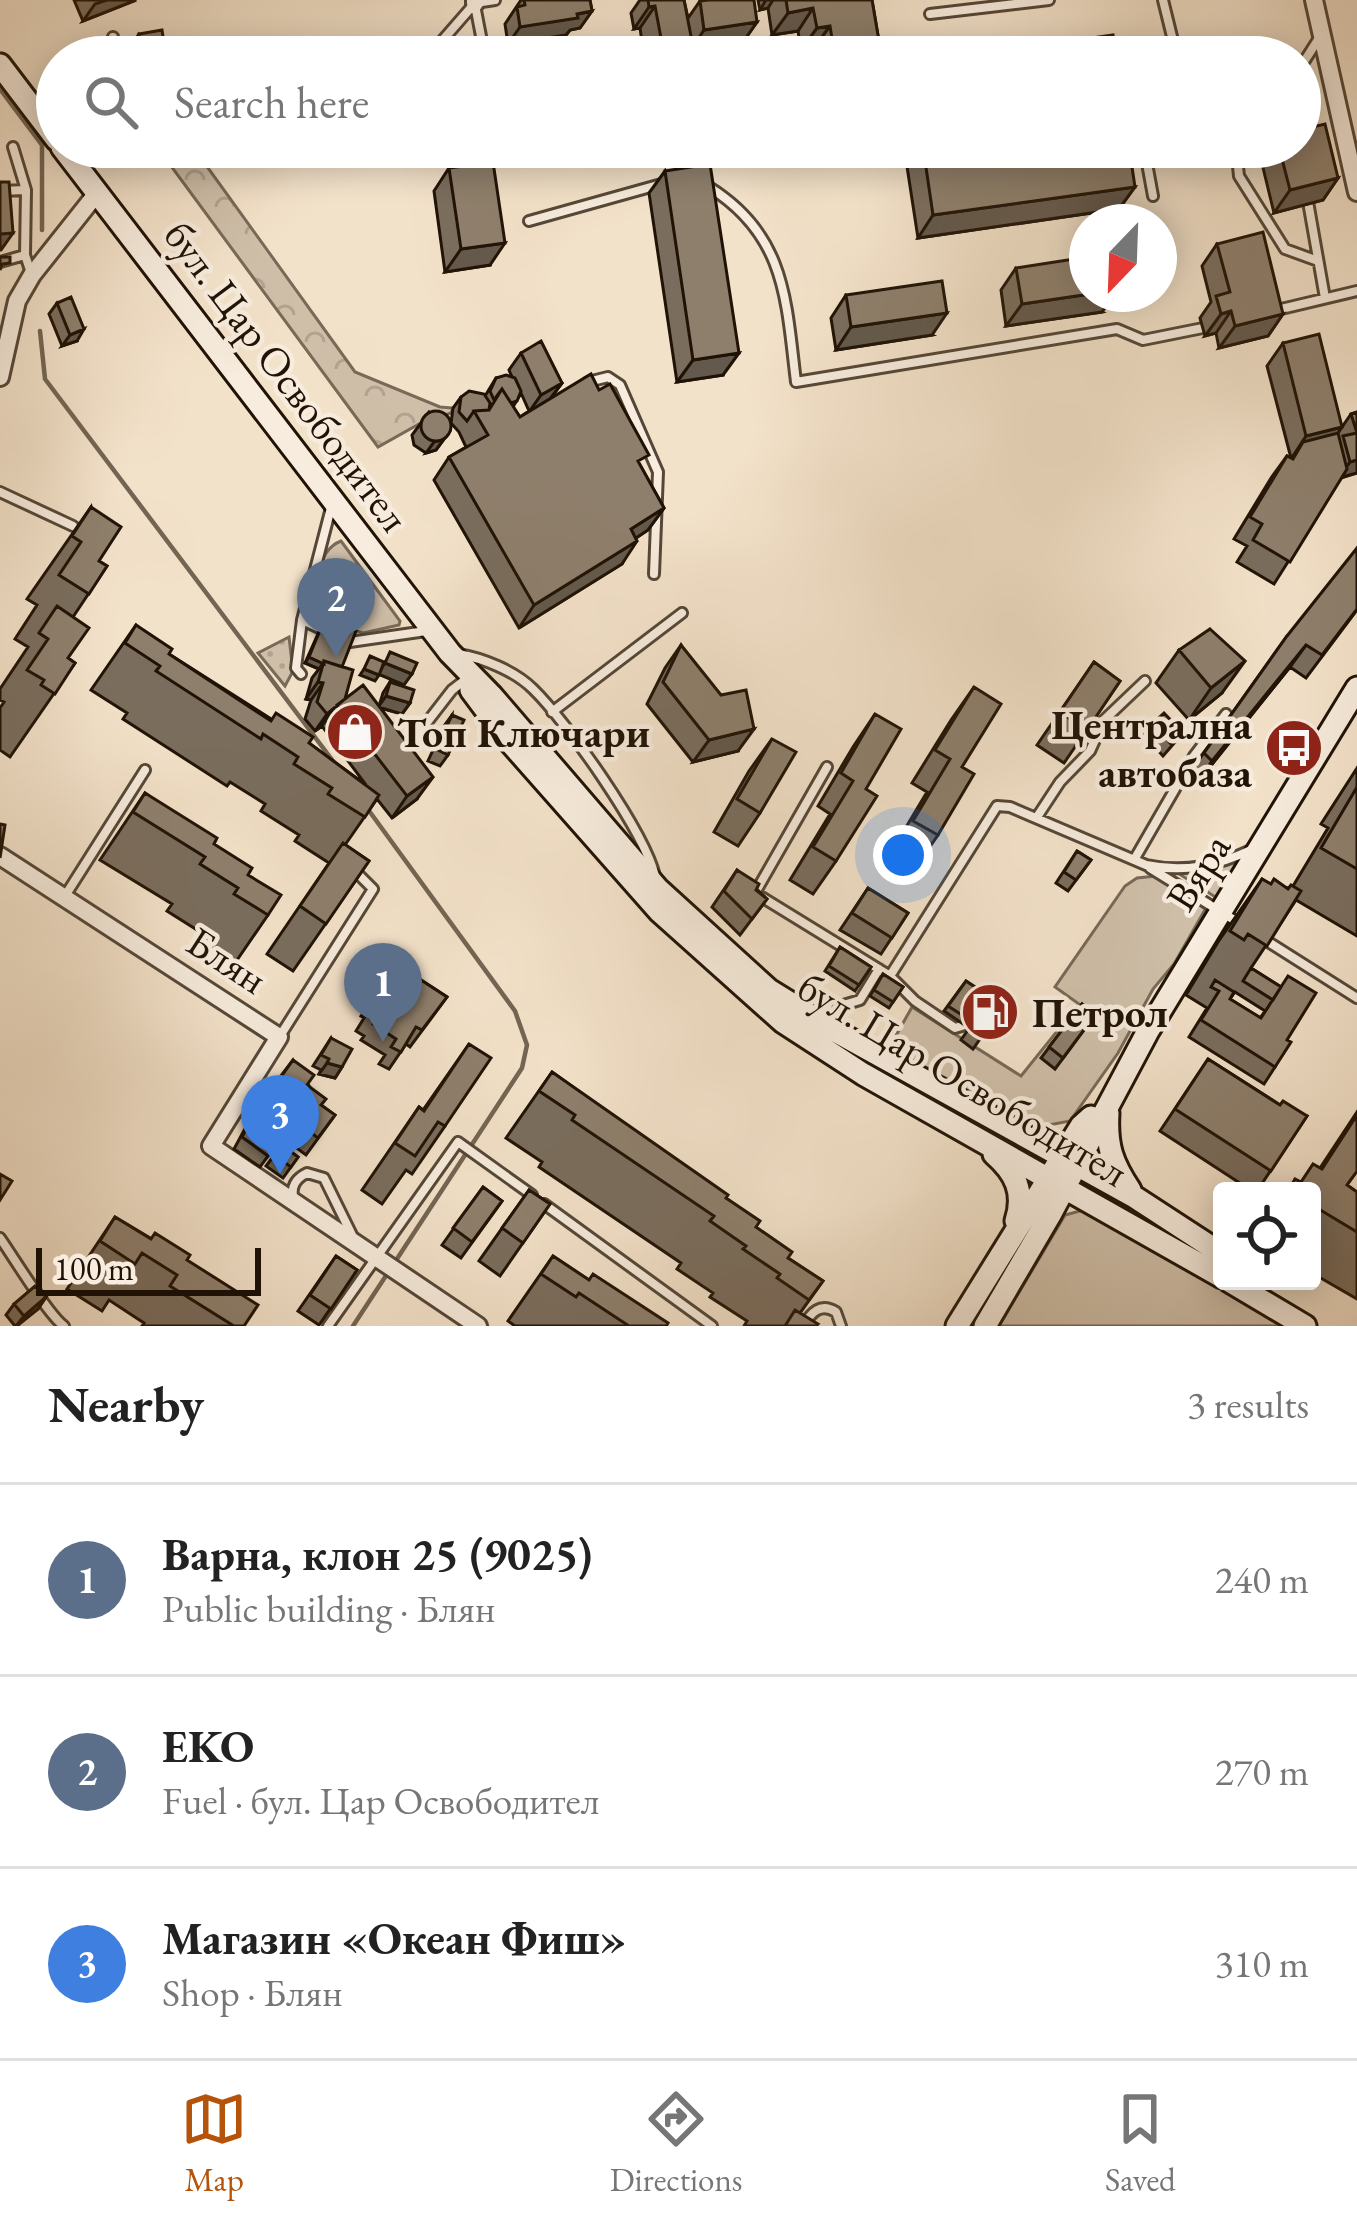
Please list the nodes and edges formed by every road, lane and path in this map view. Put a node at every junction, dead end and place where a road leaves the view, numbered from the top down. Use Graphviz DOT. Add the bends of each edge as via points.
graph roads {
  1 [pos="495,0"];
  2 [pos="1048,0"];
  3 [pos="1163,0"];
  4 [pos="1314,0"];
  5 [pos="475,2"];
  6 [pos="930,14"];
  7 [pos="1322,34"];
  8 [pos="449,36"];
  9 [pos="481,36"];
  10 [pos="1172,36"];
  11 [pos="0,65"];
  12 [pos="36,112"];
  13 [pos="13,147"];
  14 [pos="78,168"];
  15 [pos="454,168"];
  16 [pos="1148,168"];
  17 [pos="1238,168"];
  18 [pos="680,183"];
  19 [pos="703,183"];
  20 [pos="1305,186"];
  21 [pos="459,187"];
  22 [pos="26,190"];
  23 [pos="0,191"];
  24 [pos="1357,192"];
  25 [pos="97,193"];
  26 [pos="1153,196"];
  27 [pos="529,221"];
  28 [pos="25,255"];
  29 [pos="1318,261"];
  30 [pos="0,262"];
  31 [pos="32,274"];
  32 [pos="1357,291"];
  33 [pos="1325,298"];
  34 [pos="1262,313"];
  35 [pos="1203,328"];
  36 [pos="0,377"];
  37 [pos="582,386"];
  38 [pos="0,492"];
  39 [pos="334,497"];
  40 [pos="73,526"];
  41 [pos="654,574"];
  42 [pos="682,613"];
  43 [pos="302,620"];
  44 [pos="319,628"];
  45 [pos="433,631"];
  46 [pos="350,642"];
  47 [pos="450,653"];
  48 [pos="302,674"];
  49 [pos="465,680"];
  50 [pos="1145,681"];
  51 [pos="1357,688"];
  52 [pos="552,712"];
  53 [pos="1226,714"];
  54 [pos="399,758"];
  55 [pos="827,767"];
  56 [pos="146,770"];
  57 [pos="1036,818"];
  58 [pos="1260,846"];
  59 [pos="0,856"];
  60 [pos="1134,860"];
  61 [pos="1146,865"];
  62 [pos="358,874"];
  63 [pos="658,889"];
  64 [pos="64,897"];
  65 [pos="1220,910"];
  66 [pos="879,969"];
  67 [pos="890,976"];
  68 [pos="1357,998"];
  69 [pos="965,1025"];
  70 [pos="828,1027"];
  71 [pos="279,1037"];
  72 [pos="1109,1100"];
  73 [pos="955,1125"];
  74 [pos="1070,1160"];
  75 [pos="1058,1181"];
  76 [pos="291,1196"];
  77 [pos="1133,1196"];
  78 [pos="0,1238"];
  79 [pos="1009,1245"];
  80 [pos="357,1247"];
  81 [pos="1213,1248"];
  82 [pos="377,1261"];
  83 [pos="1213,1271"];
  84 [pos="1244,1290"];
  85 [pos="1262,1290"];
  86 [pos="1300,1323"];
  87 [pos="64,1326"];
  88 [pos="328,1326"];
  89 [pos="478,1326"];
  90 [pos="712,1326"];
  91 [pos="803,1326"];
  92 [pos="842,1326"];
  93 [pos="957,1326"];
  94 [pos="985,1326"];
  1 -- 5 [label="lane"];
  2 -- 6 [label="lane"];
  3 -- 10 [label="lane"];
  4 -- 7 [label="street"];
  5 -- 8 [label="lane"];
  5 -- 9 [label="lane"];
  7 -- 24 [label="street"];
  11 -- 12 [label="main road, бул. Цар Освободител"];
  13 -- 22 [label="lane"];
  14 -- 25 [label="main road, бул. Цар Освободител"];
  15 -- 21 [label="lane"];
  16 -- 26 [label="lane"];
  17 -- 29 [label="lane" via="1285,249"];
  18 -- 27 [label="lane"];
  19 -- 35 [label="lane" via="739,206 769,243 785,292 796,382 1117,329 1143,340"];
  20 -- 29 [label="lane"];
  22 -- 23 [label="lane"];
  22 -- 28 [label="lane"];
  25 -- 31 [label="street"];
  25 -- 39 [label="main road, бул. Цар Освободител"];
  28 -- 30 [label="lane"];
  28 -- 31 [label="lane"];
  29 -- 33 [label="lane"];
  31 -- 36 [label="street" via="16,301"];
  32 -- 33 [label="lane"];
  33 -- 34 [label="lane"];
  37 -- 41 [label="lane" via="601,377 620,385 658,472"];
  38 -- 40 [label="lane"];
  39 -- 43 [label="lane"];
  39 -- 45 [label="main road, бул. Цар Освободител"];
  42 -- 52 [label="lane"];
  43 -- 44 [label="lane"];
  43 -- 48 [label="lane"];
  45 -- 46 [label="lane"];
  45 -- 47 [label="main road, бул. Цар Освободител"];
  47 -- 49 [label="main road, бул. Цар Освободител"];
  47 -- 52 [label="lane" via="479,658 531,686"];
  47 -- 63 [label="main road, бул. Цар Освободител"];
  49 -- 54 [label="lane"];
  49 -- 73 [label="main road, бул. Цар Освободител" via="508,742 700,952 783,1022"];
  50 -- 57 [label="lane" via="1104,720 1090,751"];
  51 -- 58 [label="main road, Вяра"];
  52 -- 63 [label="lane" via="628,818"];
  53 -- 60 [label="lane"];
  55 -- 66 [label="lane" via="755,893"];
  56 -- 64 [label="lane"];
  57 -- 60 [label="lane"];
  57 -- 67 [label="lane" via="993,808"];
  58 -- 61 [label="lane" via="1192,869"];
  58 -- 65 [label="main road, Вяра"];
  59 -- 64 [label="street, Блян"];
  60 -- 61 [label="lane"];
  61 -- 65 [label="lane"];
  62 -- 71 [label="lane" via="374,890"];
  63 -- 70 [label="main road, бул. Цар Освободител" via="769,990"];
  64 -- 71 [label="street, Блян"];
  65 -- 68 [label="lane"];
  65 -- 72 [label="main road, Вяра"];
  66 -- 67 [label="lane"];
  66 -- 70 [label="lane" via="860,1000 840,1006"];
  67 -- 69 [label="lane" via="955,1028"];
  70 -- 74 [label="main road, бул. Цар Освободител"];
  71 -- 76 [label="street, Блян" via="211,1146"];
  72 -- 74 [label="main road, Вяра" via="1081,1126"];
  72 -- 77 [label="main road" via="1112,1163"];
  73 -- 75 [label="main road, бул. Цар Освободител"];
  73 -- 79 [label="main road" via="1016,1178 1019,1210"];
  74 -- 75 [label="main road, Вяра"];
  74 -- 77 [label="main road, бул. Цар Освободител"];
  75 -- 79 [label="main road"];
  75 -- 83 [label="main road, бул. Цар Освободител"];
  75 -- 94 [label="main road"];
  76 -- 80 [label="street, Блян"];
  76 -- 80 [label="lane" via="307,1173 325,1178"];
  77 -- 81 [label="main road, бул. Цар Освободител"];
  78 -- 87 [label="lane"];
  79 -- 93 [label="main road"];
  80 -- 82 [label="street, Блян"];
  82 -- 88 [label="lane"];
  82 -- 89 [label="street, Блян"];
  82 -- 90 [label="lane" via="458,1142"];
  84 -- 86 [label="main road, бул. Цар Освободител"];
  85 -- 86 [label="main road, бул. Цар Освободител"];
  91 -- 92 [label="lane" via="825,1308"];
}
